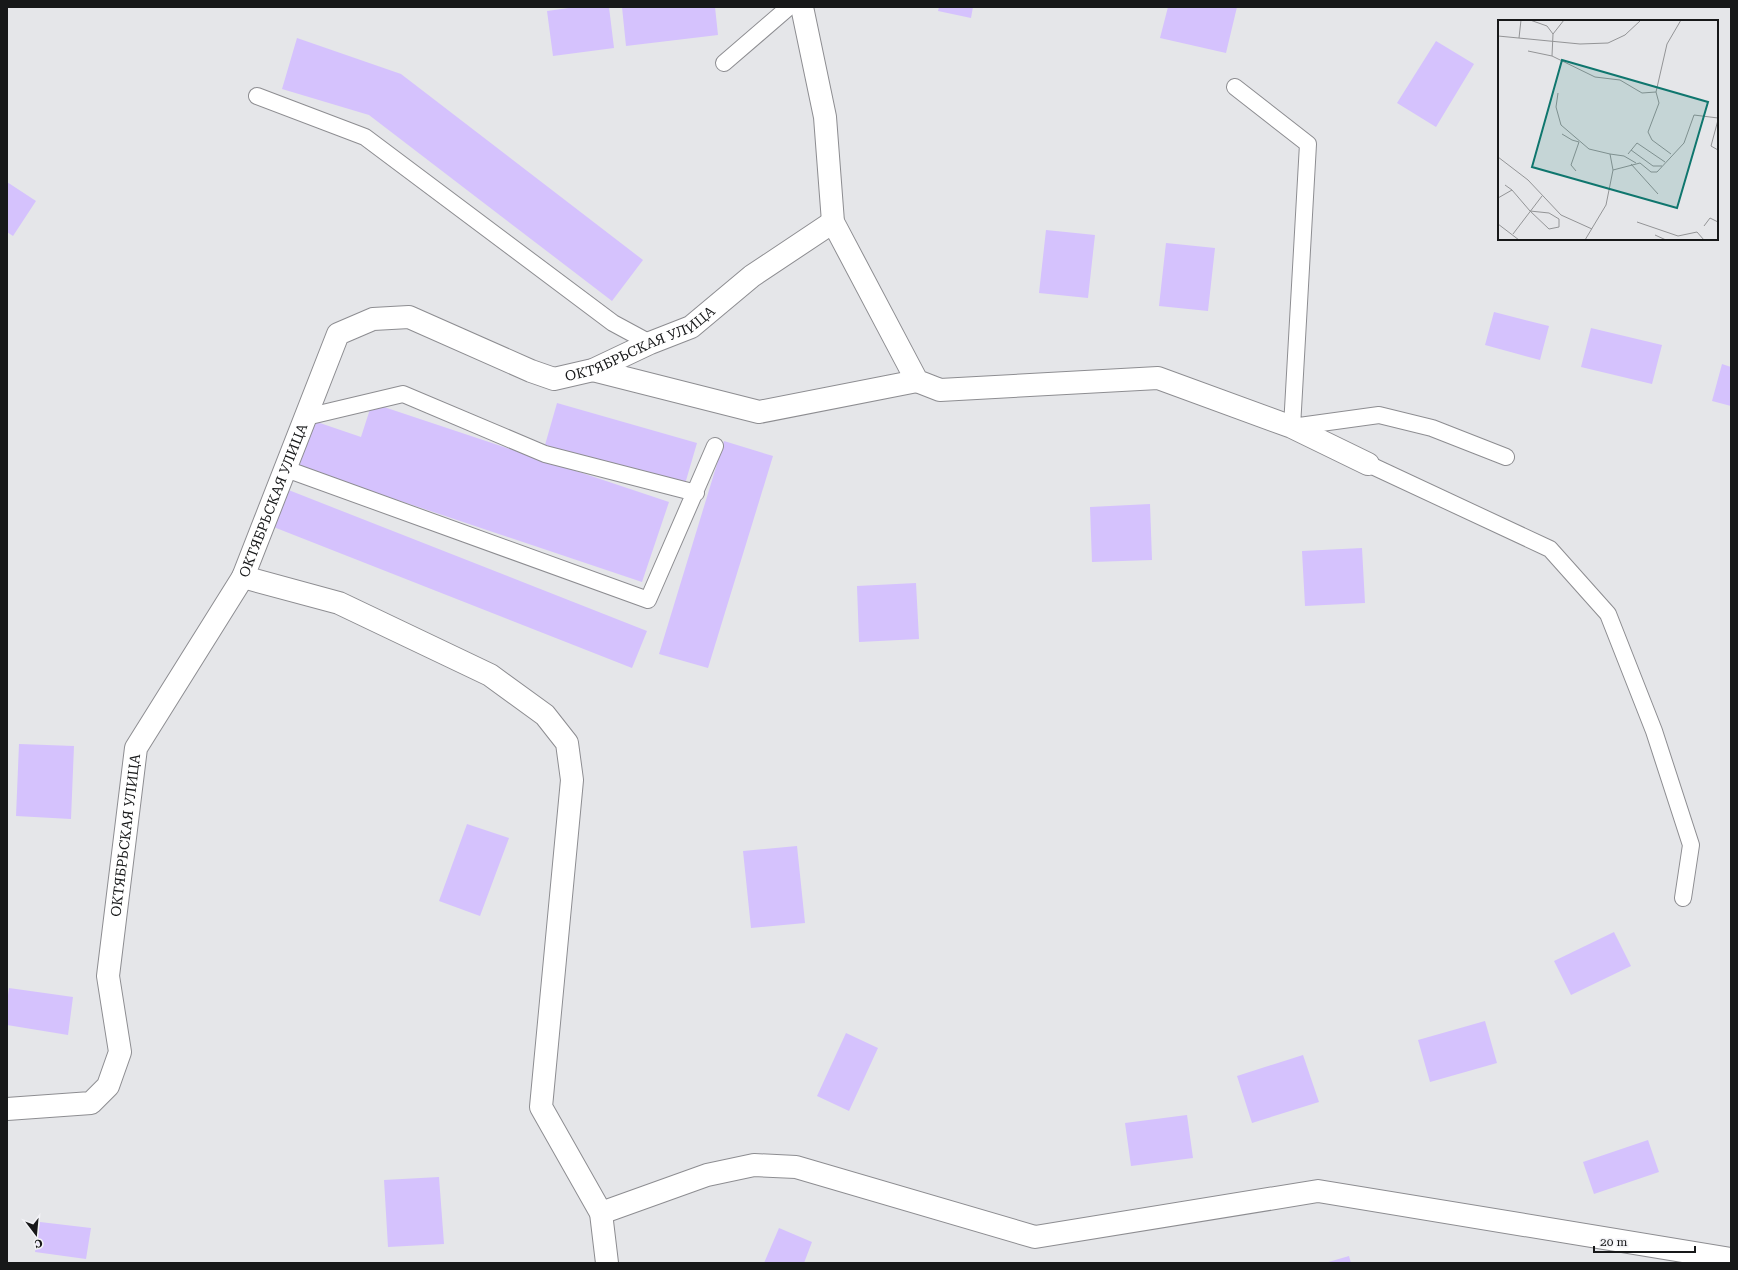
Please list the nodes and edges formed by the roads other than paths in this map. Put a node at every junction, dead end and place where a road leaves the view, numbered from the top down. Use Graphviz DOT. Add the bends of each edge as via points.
graph roads {
  1 [pos="789,7"];
  2 [pos="802,7"];
  3 [pos="724,63"];
  4 [pos="1235,88"];
  5 [pos="257,96"];
  6 [pos="833,222"];
  7 [pos="650,343"];
  8 [pos="594,370"];
  9 [pos="918,381"];
  10 [pos="306,417"];
  11 [pos="1292,426"];
  12 [pos="715,446"];
  13 [pos="1506,457"];
  14 [pos="1368,464"];
  15 [pos="286,469"];
  16 [pos="696,493"];
  17 [pos="243,577"];
  18 [pos="1683,898"];
  19 [pos="7,1109"];
  20 [pos="600,1213"];
  21 [pos="1731,1259"];
  22 [pos="607,1263"];
  1 -- 3 [label="lane"];
  2 -- 6 [label="street" via="825,117"];
  4 -- 11 [label="lane" via="1308,144"];
  5 -- 7 [label="lane" via="365,137 613,322"];
  6 -- 7 [label="street, ОКТЯБРЬСКАЯ УЛИЦА" via="752,276 692,327"];
  6 -- 9 [label="street"];
  7 -- 8 [label="street, ОКТЯБРЬСКАЯ УЛИЦА"];
  8 -- 9 [label="street" via="759,412"];
  8 -- 10 [label="street, ОКТЯБРЬСКАЯ УЛИЦА" via="554,379 532,372 409,317 373,319 338,334"];
  9 -- 11 [label="street" via="940,390 1158,378"];
  10 -- 15 [label="street, ОКТЯБРЬСКАЯ УЛИЦА"];
  10 -- 16 [label="lane" via="403,394 544,454"];
  11 -- 13 [label="lane" via="1379,415 1432,428"];
  11 -- 14 [label="street"];
  12 -- 16 [label="lane"];
  14 -- 18 [label="lane" via="1550,550 1608,614 1654,731 1692,845"];
  15 -- 16 [label="lane" via="648,600"];
  15 -- 17 [label="street, ОКТЯБРЬСКАЯ УЛИЦА"];
  17 -- 19 [label="street, ОКТЯБРЬСКАЯ УЛИЦА" via="136,748 108,976 120,1052 108,1086 91,1103"];
  17 -- 20 [label="street" via="338,603 490,675 545,715 567,743 572,780 541,1107"];
  20 -- 21 [label="street" via="707,1174 754,1165 782,1166 796,1167 1035,1237 1318,1191"];
  20 -- 22 [label="street"];
}
